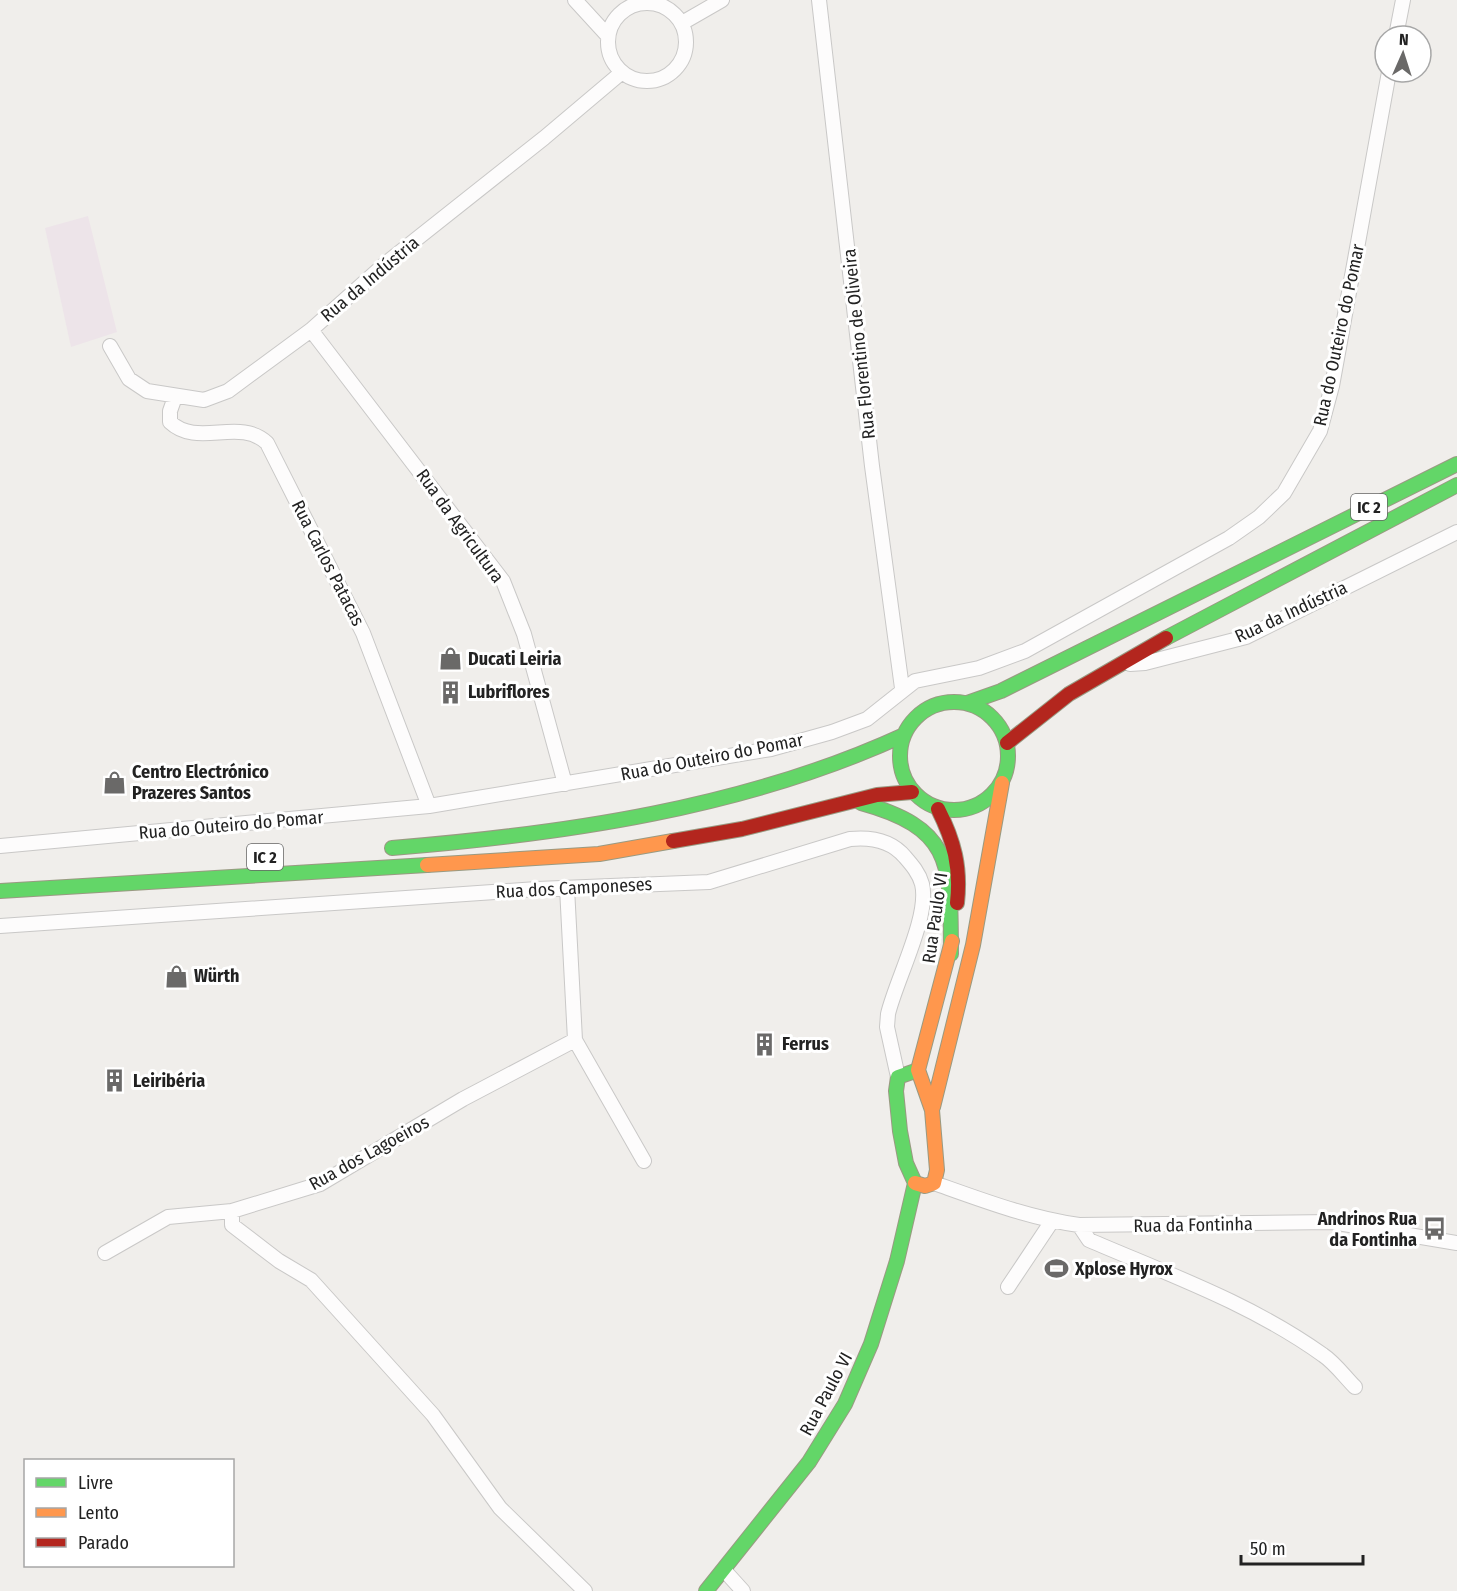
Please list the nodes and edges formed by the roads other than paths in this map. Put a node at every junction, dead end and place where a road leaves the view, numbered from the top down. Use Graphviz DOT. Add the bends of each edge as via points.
graph roads {
  1 [pos="575,0"];
  2 [pos="625,0"];
  3 [pos="722,0"];
  4 [pos="819,0"];
  5 [pos="1403,0"];
  6 [pos="648,2"];
  7 [pos="682,23"];
  8 [pos="1398,24"];
  9 [pos="608,36"];
  10 [pos="621,72"];
  11 [pos="1387,84"];
  12 [pos="311,330"];
  13 [pos="110,345"];
  14 [pos="175,397"];
  15 [pos="1457,448"];
  16 [pos="1457,464"];
  17 [pos="1457,485"];
  18 [pos="1457,499"];
  19 [pos="1374,530"];
  20 [pos="1457,532"];
  21 [pos="1281,551"];
  22 [pos="1116,665"];
  23 [pos="902,688"];
  24 [pos="967,704"];
  25 [pos="904,735"];
  26 [pos="1007,743"];
  27 [pos="1002,783"];
  28 [pos="565,784"];
  29 [pos="912,792"];
  30 [pos="849,800"];
  31 [pos="429,806"];
  32 [pos="938,809"];
  33 [pos="0,846"];
  34 [pos="377,849"];
  35 [pos="567,888"];
  36 [pos="0,891"];
  37 [pos="0,926"];
  38 [pos="951,954"];
  39 [pos="574,1040"];
  40 [pos="918,1070"];
  41 [pos="898,1077"];
  42 [pos="932,1110"];
  43 [pos="644,1161"];
  44 [pos="915,1183"];
  45 [pos="934,1183"];
  46 [pos="232,1211"];
  47 [pos="1052,1221"];
  48 [pos="1079,1225"];
  49 [pos="1457,1243"];
  50 [pos="105,1252"];
  51 [pos="1008,1287"];
  52 [pos="1355,1387"];
  53 [pos="724,1570"];
  54 [pos="585,1591"];
  55 [pos="706,1591"];
  56 [pos="743,1591"];
  1 -- 9 [label="street"];
  2 -- 6 [label="street"];
  3 -- 7 [label="street"];
  4 -- 23 [label="street, Rua Florentino de Oliveira" via="872,466"];
  5 -- 8 [label="street"];
  6 -- 7 [label="street" via="668,9"];
  6 -- 9 [label="street" via="617,15"];
  7 -- 10 [label="street" via="686,46 677,68 656,81 632,79"];
  9 -- 10 [label="street" via="612,62"];
  10 -- 12 [label="street, Rua da Indústria"];
  11 -- 23 [label="street, Rua do Outeiro do Pomar" via="1332,386 1320,431 1284,493 1259,517 1199,557 1024,651 979,668 915,681"];
  12 -- 14 [label="street, Rua da Indústria" via="228,391 204,400"];
  12 -- 28 [label="street, Rua da Agricultura" via="503,581 524,634"];
  13 -- 14 [label="street, Rua da Indústria" via="129,379 147,391"];
  14 -- 31 [label="street, Rua Carlos Patacas" via="170,422 178,429 212,433 242,430 267,443 363,633"];
  15 -- 21 [label="main road" via="1311,528"];
  16 -- 21 [label="main road, IC 2"];
  17 -- 19 [label="main road, IC 2"];
  18 -- 19 [label="main road"];
  19 -- 22 [label="main road, IC 2" via="1277,577"];
  20 -- 22 [label="street, Rua da Indústria" via="1246,637 1145,663"];
  21 -- 24 [label="main road, IC 2" via="1001,691"];
  22 -- 26 [label="main road, IC 2" via="1046,708"];
  23 -- 28 [label="street, Rua do Outeiro do Pomar" via="867,719 791,743"];
  24 -- 25 [label="main road, IC 2" via="937,705 912,722"];
  24 -- 26 [label="main road" via="992,718"];
  25 -- 29 [label="main road" via="900,765"];
  25 -- 34 [label="main road, IC 2" via="797,776 653,814 530,835"];
  26 -- 27 [label="main road" via="1007,770"];
  27 -- 32 [label="main road" via="975,807 957,811"];
  27 -- 42 [label="main road" via="973,945"];
  28 -- 31 [label="street, Rua do Outeiro do Pomar"];
  29 -- 30 [label="main road, IC 2"];
  29 -- 32 [label="main road"];
  30 -- 36 [label="main road, IC 2" via="742,829 599,854"];
  30 -- 38 [label="main road" via="904,814 938,845 946,862"];
  31 -- 33 [label="street, Rua do Outeiro do Pomar"];
  32 -- 38 [label="main road, Rua Paulo VI" via="958,850 960,866"];
  35 -- 37 [label="street, Rua dos Camponeses"];
  35 -- 39 [label="street"];
  35 -- 41 [label="street, Rua dos Camponeses" via="709,882 850,839 869,837 901,852 915,868 923,902 888,1014"];
  38 -- 40 [label="main road, Rua Paulo VI"];
  39 -- 43 [label="street"];
  39 -- 46 [label="street, Rua dos Lagoeiros" via="320,1184"];
  40 -- 41 [label="main road"];
  40 -- 42 [label="main road"];
  41 -- 44 [label="main road" via="900,1131 906,1163"];
  42 -- 45 [label="main road" via="937,1170"];
  44 -- 45 [label="main road"];
  44 -- 53 [label="main road, Rua Paulo VI" via="885,1303 859,1376 809,1462"];
  45 -- 47 [label="street, Rua da Fontinha"];
  46 -- 50 [label="street, Rua dos Lagoeiros" via="168,1217"];
  46 -- 54 [label="street" via="232,1225 311,1280 433,1415 500,1508"];
  47 -- 48 [label="street, Rua da Fontinha"];
  47 -- 51 [label="street"];
  48 -- 49 [label="street, Rua da Fontinha" via="1332,1222"];
  48 -- 52 [label="street" via="1089,1240 1245,1308 1288,1333 1325,1356"];
  53 -- 55 [label="main road, Rua Paulo VI"];
  53 -- 56 [label="street"];
}
